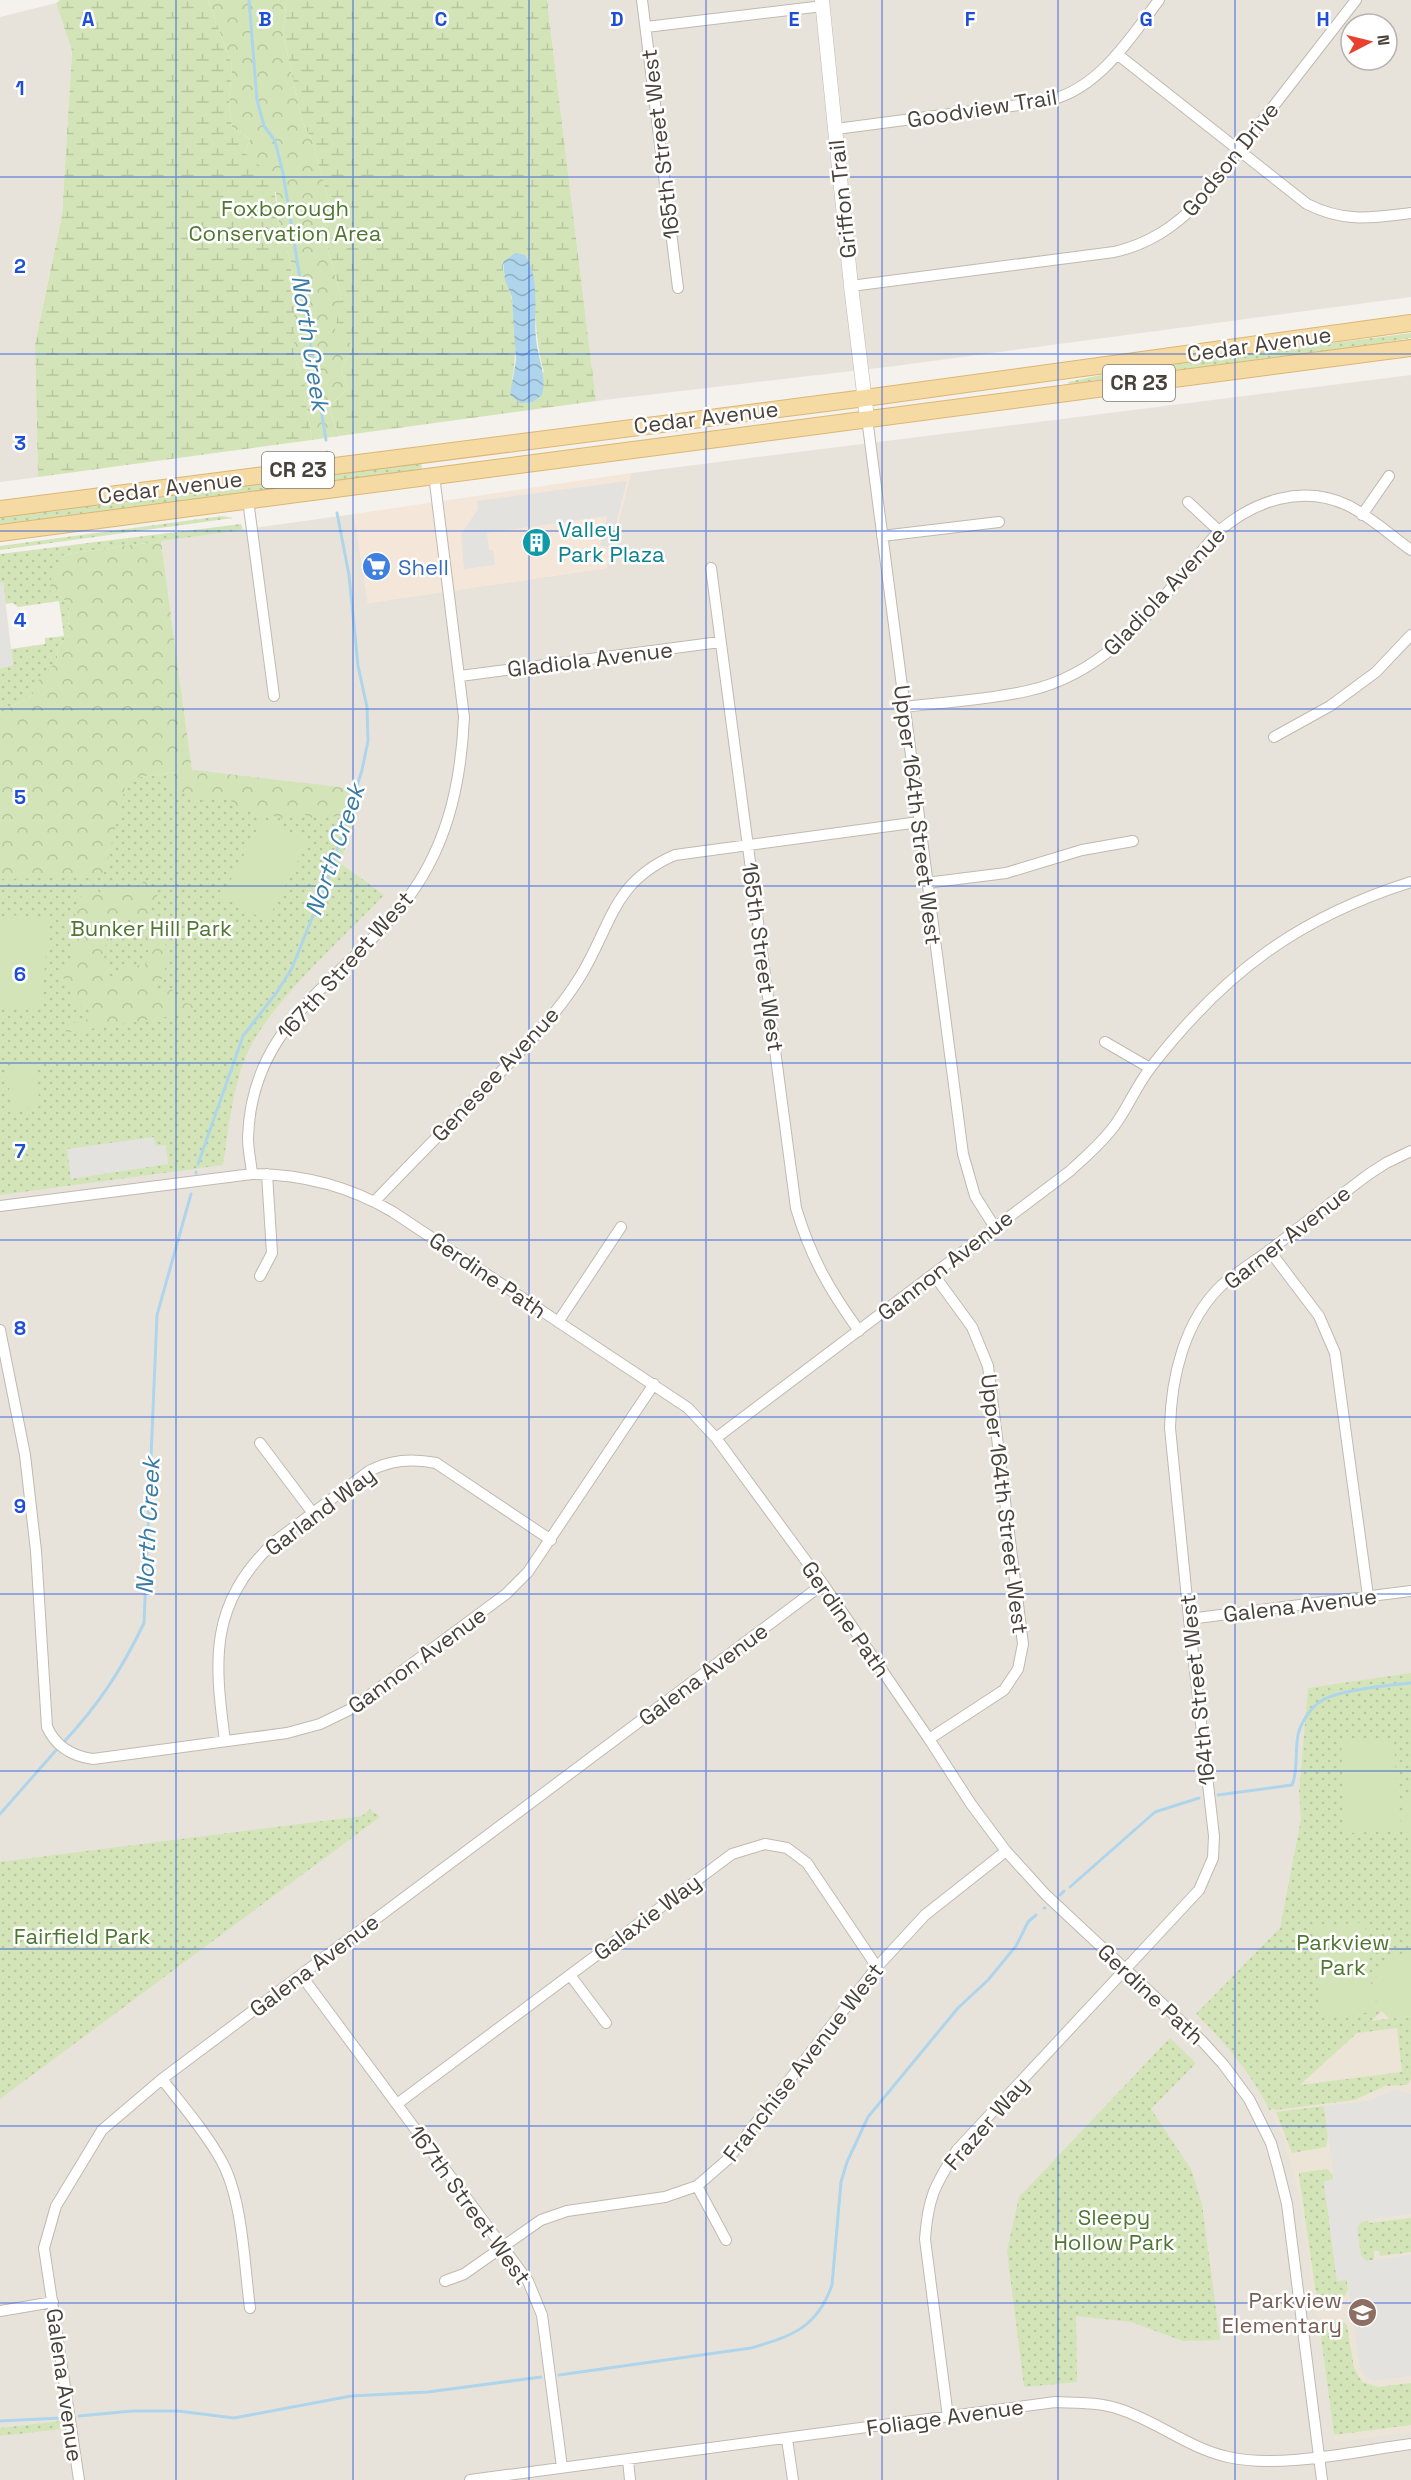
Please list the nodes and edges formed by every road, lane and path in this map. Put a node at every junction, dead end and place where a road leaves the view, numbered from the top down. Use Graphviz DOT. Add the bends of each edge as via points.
graph roads {
  1 [pos="642,0"];
  2 [pos="1159,0"];
  3 [pos="1356,0"];
  4 [pos="823,3"];
  5 [pos="645,27"];
  6 [pos="1117,54"];
  7 [pos="836,129"];
  8 [pos="1238,150"];
  9 [pos="1411,213"];
  10 [pos="851,286"];
  11 [pos="678,288"];
  12 [pos="1411,324"];
  13 [pos="1411,348"];
  14 [pos="865,398"];
  15 [pos="867,418"];
  16 [pos="500,444"];
  17 [pos="434,475"];
  18 [pos="1389,476"];
  19 [pos="248,500"];
  20 [pos="1188,502"];
  21 [pos="0,509"];
  22 [pos="1362,515"];
  23 [pos="999,522"];
  24 [pos="1219,531"];
  25 [pos="0,532"];
  26 [pos="882,536"];
  27 [pos="1411,550"];
  28 [pos="711,568"];
  29 [pos="1411,635"];
  30 [pos="720,642"];
  31 [pos="460,676"];
  32 [pos="274,696"];
  33 [pos="904,707"];
  34 [pos="1274,737"];
  35 [pos="919,822"];
  36 [pos="1134,841"];
  37 [pos="747,844"];
  38 [pos="1411,882"];
  39 [pos="926,883"];
  40 [pos="1105,1042"];
  41 [pos="1150,1068"];
  42 [pos="1411,1151"];
  43 [pos="252,1174"];
  44 [pos="267,1174"];
  45 [pos="375,1201"];
  46 [pos="0,1206"];
  47 [pos="994,1226"];
  48 [pos="621,1227"];
  49 [pos="1269,1250"];
  50 [pos="934,1275"];
  51 [pos="260,1276"];
  52 [pos="558,1322"];
  53 [pos="0,1330"];
  54 [pos="859,1331"];
  55 [pos="1174,1379"];
  56 [pos="654,1384"];
  57 [pos="716,1438"];
  58 [pos="260,1443"];
  59 [pos="312,1512"];
  60 [pos="551,1540"];
  61 [pos="823,1584"];
  62 [pos="1411,1591"];
  63 [pos="1368,1596"];
  64 [pos="1188,1619"];
  65 [pos="930,1739"];
  66 [pos="225,1741"];
  67 [pos="1006,1851"];
  68 [pos="877,1967"];
  69 [pos="1125,1970"];
  70 [pos="301,1975"];
  71 [pos="570,1975"];
  72 [pos="606,2023"];
  73 [pos="162,2079"];
  74 [pos="397,2104"];
  75 [pos="697,2186"];
  76 [pos="726,2240"];
  77 [pos="503,2245"];
  78 [pos="445,2281"];
  79 [pos="52,2302"];
  80 [pos="250,2308"];
  81 [pos="0,2311"];
  82 [pos="948,2417"];
  83 [pos="788,2439"];
  84 [pos="1411,2444"];
  85 [pos="1319,2456"];
  86 [pos="628,2460"];
  87 [pos="562,2467"];
  88 [pos="79,2480"];
  89 [pos="470,2480"];
  90 [pos="630,2480"];
  91 [pos="793,2480"];
  92 [pos="1322,2480"];
  1 -- 5 [label="street, 165th Street West"];
  2 -- 6 [label="street, Goodview Trail"];
  3 -- 8 [label="street, Godson Drive"];
  4 -- 5 [label="street"];
  4 -- 7 [label="street, Griffon Trail"];
  5 -- 11 [label="street, 165th Street West"];
  6 -- 7 [label="street, Goodview Trail" via="1082,88 1058,99"];
  6 -- 8 [label="street"];
  7 -- 10 [label="street, Griffon Trail"];
  8 -- 9 [label="street" via="1323,212 1352,219"];
  8 -- 10 [label="street, Godson Drive" via="1181,220 1134,246 1114,252"];
  10 -- 14 [label="street, Griffon Trail"];
  12 -- 14 [label="main road, Cedar Avenue / CR 23"];
  13 -- 15 [label="main road, Cedar Avenue / CR 23"];
  14 -- 15 [label="street, Upper 164th Street West"];
  14 -- 16 [label="main road, Cedar Avenue / CR 23"];
  15 -- 17 [label="main road, Cedar Avenue / CR 23"];
  15 -- 26 [label="street, Upper 164th Street West"];
  16 -- 17 [label="main road" via="457,459"];
  16 -- 21 [label="main road, Cedar Avenue / CR 23"];
  17 -- 19 [label="main road, Cedar Avenue / CR 23"];
  17 -- 31 [label="street, 167th Street West"];
  18 -- 22 [label="street"];
  19 -- 25 [label="main road, Cedar Avenue / CR 23"];
  19 -- 32 [label="street"];
  20 -- 24 [label="street"];
  22 -- 24 [label="street, Gladiola Avenue" via="1317,496 1286,497 1252,508"];
  22 -- 27 [label="street, Gladiola Avenue"];
  23 -- 26 [label="street"];
  24 -- 33 [label="street, Gladiola Avenue" via="1128,637 1080,672 1025,692"];
  26 -- 33 [label="street, Upper 164th Street West"];
  28 -- 30 [label="street, 165th Street West"];
  29 -- 34 [label="street" via="1376,672 1330,706"];
  30 -- 31 [label="street, Gladiola Avenue"];
  30 -- 37 [label="street, 165th Street West"];
  31 -- 43 [label="street, 167th Street West" via="462,757 455,801 442,839 401,908 293,1019 269,1052 250,1111"];
  33 -- 35 [label="street, Upper 164th Street West"];
  35 -- 37 [label="street, Genesee Avenue"];
  35 -- 39 [label="street, Upper 164th Street West"];
  36 -- 39 [label="street" via="1082,850 1006,873"];
  37 -- 45 [label="street, Genesee Avenue" via="675,855 637,877 620,898 581,976 547,1024"];
  37 -- 54 [label="street, 165th Street West" via="796,1208 820,1272"];
  38 -- 41 [label="street, Gannon Avenue" via="1330,912 1270,949 1209,999"];
  39 -- 47 [label="street, Upper 164th Street West" via="963,1154 975,1196"];
  40 -- 41 [label="street"];
  41 -- 47 [label="street, Gannon Avenue" via="1114,1126 1092,1151"];
  42 -- 49 [label="street, Garner Avenue" via="1369,1174"];
  43 -- 44 [label="street, Gerdine Path"];
  43 -- 46 [label="street, Gerdine Path"];
  44 -- 45 [label="street, Gerdine Path" via="320,1180"];
  44 -- 51 [label="street" via="272,1253"];
  45 -- 52 [label="street, Gerdine Path"];
  47 -- 50 [label="street, Gannon Avenue"];
  48 -- 52 [label="street"];
  49 -- 55 [label="street, Garner Avenue" via="1210,1300 1185,1342"];
  49 -- 63 [label="street" via="1319,1316 1335,1353"];
  50 -- 54 [label="street, Gannon Avenue"];
  50 -- 65 [label="street, Upper 164th Street West" via="972,1327 988,1366 1023,1644 1018,1669 1004,1690"];
  52 -- 56 [label="street, Gerdine Path"];
  53 -- 66 [label="street, Gannon Avenue" via="25,1455 36,1551 47,1727 72,1754 93,1758"];
  54 -- 57 [label="street, Gannon Avenue"];
  55 -- 64 [label="street, 164th Street West" via="1170,1428"];
  56 -- 57 [label="street, Gerdine Path" via="688,1408"];
  56 -- 60 [label="street, Gannon Avenue"];
  57 -- 61 [label="street, Gerdine Path"];
  58 -- 59 [label="street"];
  59 -- 60 [label="street, Garland Way" via="369,1470 385,1463 417,1459 436,1463"];
  59 -- 66 [label="street, Garland Way" via="260,1555 235,1591 225,1614 219,1635 217,1672"];
  60 -- 66 [label="street, Gannon Avenue" via="506,1594 351,1709 305,1729"];
  61 -- 65 [label="street, Gerdine Path"];
  61 -- 70 [label="street, Galena Avenue"];
  62 -- 63 [label="street, Galena Avenue"];
  63 -- 64 [label="street, Galena Avenue"];
  64 -- 69 [label="street, 164th Street West" via="1214,1836 1213,1857 1199,1890"];
  65 -- 67 [label="street, Gerdine Path"];
  67 -- 68 [label="street, Franchise Avenue West" via="925,1915"];
  67 -- 69 [label="street, Gerdine Path"];
  68 -- 71 [label="street, Galaxie Way" via="807,1863 787,1848 765,1844 732,1854"];
  68 -- 75 [label="street, Franchise Avenue West" via="728,2159"];
  69 -- 82 [label="street, Frazer Way" via="957,2150 934,2186 925,2239"];
  69 -- 85 [label="street, Gerdine Path" via="1223,2064 1249,2099 1271,2143 1287,2204"];
  70 -- 73 [label="street, Galena Avenue"];
  70 -- 74 [label="street, 167th Street West"];
  71 -- 72 [label="street"];
  71 -- 74 [label="street, Galaxie Way"];
  73 -- 79 [label="street, Galena Avenue" via="102,2130 56,2206 44,2248"];
  73 -- 80 [label="street" via="213,2147 228,2175"];
  74 -- 77 [label="street, 167th Street West"];
  75 -- 76 [label="street"];
  75 -- 77 [label="street, Franchise Avenue West" via="665,2197 567,2211 541,2220"];
  77 -- 78 [label="street, Franchise Avenue West" via="464,2274"];
  77 -- 87 [label="street, 167th Street West" via="528,2281 542,2315"];
  79 -- 81 [label="street"];
  79 -- 88 [label="street, Galena Avenue"];
  82 -- 83 [label="street, Foliage Avenue"];
  82 -- 85 [label="street, Foliage Avenue" via="1055,2402 1092,2404 1137,2415 1194,2446 1228,2457 1268,2462"];
  83 -- 86 [label="street, Foliage Avenue"];
  83 -- 91 [label="street"];
  84 -- 85 [label="street, Foliage Avenue"];
  85 -- 92 [label="street, Gerdine Path"];
  86 -- 87 [label="street, Foliage Avenue"];
  86 -- 90 [label="street"];
  87 -- 89 [label="street, Foliage Avenue"];
}
